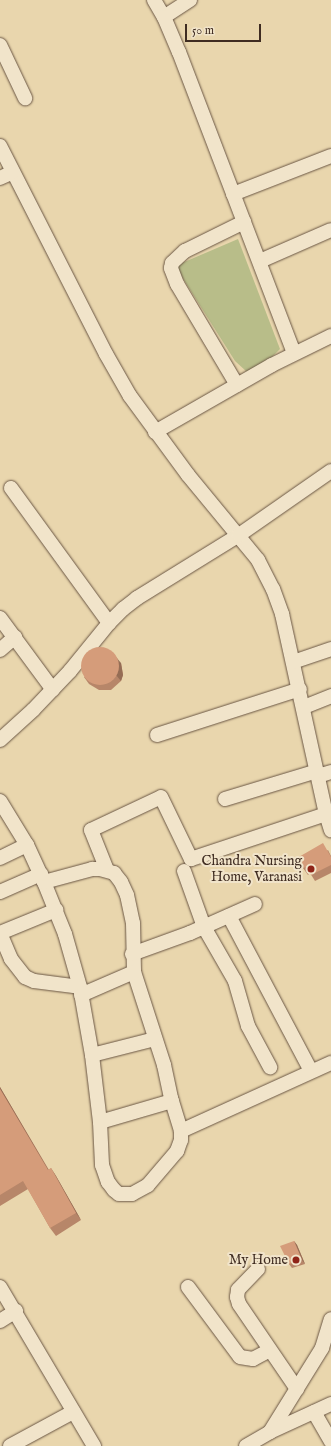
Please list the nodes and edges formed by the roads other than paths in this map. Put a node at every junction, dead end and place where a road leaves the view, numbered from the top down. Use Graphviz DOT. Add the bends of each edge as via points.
graph roads {
  1 [pos="154,0"];
  2 [pos="190,0"];
  3 [pos="164,17"];
  4 [pos="0,45"];
  5 [pos="25,98"];
  6 [pos="0,146"];
  7 [pos="331,156"];
  8 [pos="13,172"];
  9 [pos="0,178"];
  10 [pos="233,194"];
  11 [pos="244,222"];
  12 [pos="331,230"];
  13 [pos="260,261"];
  14 [pos="331,336"];
  15 [pos="294,353"];
  16 [pos="238,384"];
  17 [pos="155,432"];
  18 [pos="331,471"];
  19 [pos="11,488"];
  20 [pos="239,535"];
  21 [pos="0,618"];
  22 [pos="109,623"];
  23 [pos="14,637"];
  24 [pos="331,649"];
  25 [pos="0,650"];
  26 [pos="294,662"];
  27 [pos="300,689"];
  28 [pos="53,690"];
  29 [pos="331,696"];
  30 [pos="304,707"];
  31 [pos="157,735"];
  32 [pos="0,740"];
  33 [pos="322,773"];
  34 [pos="225,799"];
  35 [pos="0,801"];
  36 [pos="326,814"];
  37 [pos="5,818"];
  38 [pos="331,830"];
  39 [pos="27,845"];
  40 [pos="0,858"];
  41 [pos="107,870"];
  42 [pos="184,871"];
  43 [pos="43,878"];
  44 [pos="0,892"];
  45 [pos="255,904"];
  46 [pos="56,910"];
  47 [pos="229,916"];
  48 [pos="204,927"];
  49 [pos="0,933"];
  50 [pos="132,954"];
  51 [pos="134,972"];
  52 [pos="80,991"];
  53 [pos="155,1039"];
  54 [pos="92,1055"];
  55 [pos="330,1064"];
  56 [pos="270,1067"];
  57 [pos="311,1071"];
  58 [pos="172,1102"];
  59 [pos="100,1122"];
  60 [pos="181,1131"];
  61 [pos="258,1269"];
  62 [pos="0,1287"];
  63 [pos="188,1287"];
  64 [pos="16,1311"];
  65 [pos="331,1319"];
  66 [pos="0,1321"];
  67 [pos="270,1350"];
  68 [pos="297,1389"];
  69 [pos="331,1404"];
  70 [pos="73,1412"];
  71 [pos="314,1412"];
  72 [pos="270,1432"];
  73 [pos="331,1442"];
  74 [pos="10,1446"];
  75 [pos="94,1446"];
  76 [pos="246,1446"];
  1 -- 3 [label="street"];
  2 -- 3 [label="street"];
  3 -- 10 [label="street" via="180,52"];
  4 -- 5 [label="street"];
  6 -- 8 [label="street"];
  7 -- 10 [label="street"];
  8 -- 9 [label="street"];
  8 -- 17 [label="street" via="106,354 130,396"];
  10 -- 11 [label="street"];
  11 -- 13 [label="street"];
  11 -- 16 [label="street" via="177,256 171,268 177,284"];
  12 -- 13 [label="street"];
  13 -- 15 [label="street"];
  14 -- 15 [label="street"];
  15 -- 16 [label="street"];
  16 -- 17 [label="street"];
  17 -- 20 [label="street"];
  18 -- 20 [label="street"];
  19 -- 22 [label="street"];
  20 -- 22 [label="street" via="136,598"];
  20 -- 26 [label="street" via="258,560 273,589"];
  21 -- 23 [label="street"];
  22 -- 28 [label="street"];
  23 -- 25 [label="street"];
  23 -- 28 [label="street"];
  24 -- 26 [label="street"];
  26 -- 27 [label="street"];
  27 -- 30 [label="street"];
  27 -- 31 [label="street"];
  28 -- 32 [label="street"];
  29 -- 30 [label="street"];
  30 -- 33 [label="street"];
  33 -- 34 [label="street"];
  33 -- 36 [label="street"];
  35 -- 37 [label="street"];
  36 -- 38 [label="street"];
  36 -- 41 [label="street" via="191,859 161,797 91,830"];
  37 -- 39 [label="street"];
  39 -- 40 [label="street"];
  39 -- 43 [label="street"];
  41 -- 43 [label="street" via="92,869"];
  41 -- 50 [label="street" via="114,873 127,895 133,923"];
  42 -- 48 [label="street"];
  43 -- 44 [label="street"];
  43 -- 46 [label="street"];
  45 -- 47 [label="street"];
  46 -- 49 [label="street"];
  46 -- 52 [label="street"];
  47 -- 48 [label="street"];
  47 -- 57 [label="street"];
  48 -- 50 [label="street"];
  48 -- 56 [label="street" via="235,981 248,1026"];
  49 -- 52 [label="street" via="11,959 25,977"];
  50 -- 51 [label="street"];
  51 -- 52 [label="street"];
  51 -- 53 [label="street"];
  52 -- 54 [label="street"];
  53 -- 54 [label="street"];
  53 -- 58 [label="street"];
  54 -- 59 [label="street"];
  55 -- 57 [label="street"];
  57 -- 60 [label="street"];
  58 -- 59 [label="street"];
  58 -- 60 [label="street"];
  59 -- 60 [label="street" via="104,1174 114,1190 126,1195 141,1190 152,1181 177,1152"];
  61 -- 67 [label="street" via="238,1290 237,1297 239,1304"];
  62 -- 64 [label="street"];
  63 -- 67 [label="street" via="240,1357 253,1359"];
  64 -- 66 [label="street"];
  64 -- 70 [label="street"];
  65 -- 68 [label="street" via="322,1348"];
  67 -- 68 [label="street"];
  68 -- 72 [label="street"];
  69 -- 71 [label="street"];
  70 -- 74 [label="street"];
  70 -- 75 [label="street"];
  71 -- 72 [label="street"];
  71 -- 73 [label="street"];
  72 -- 76 [label="street"];
}
